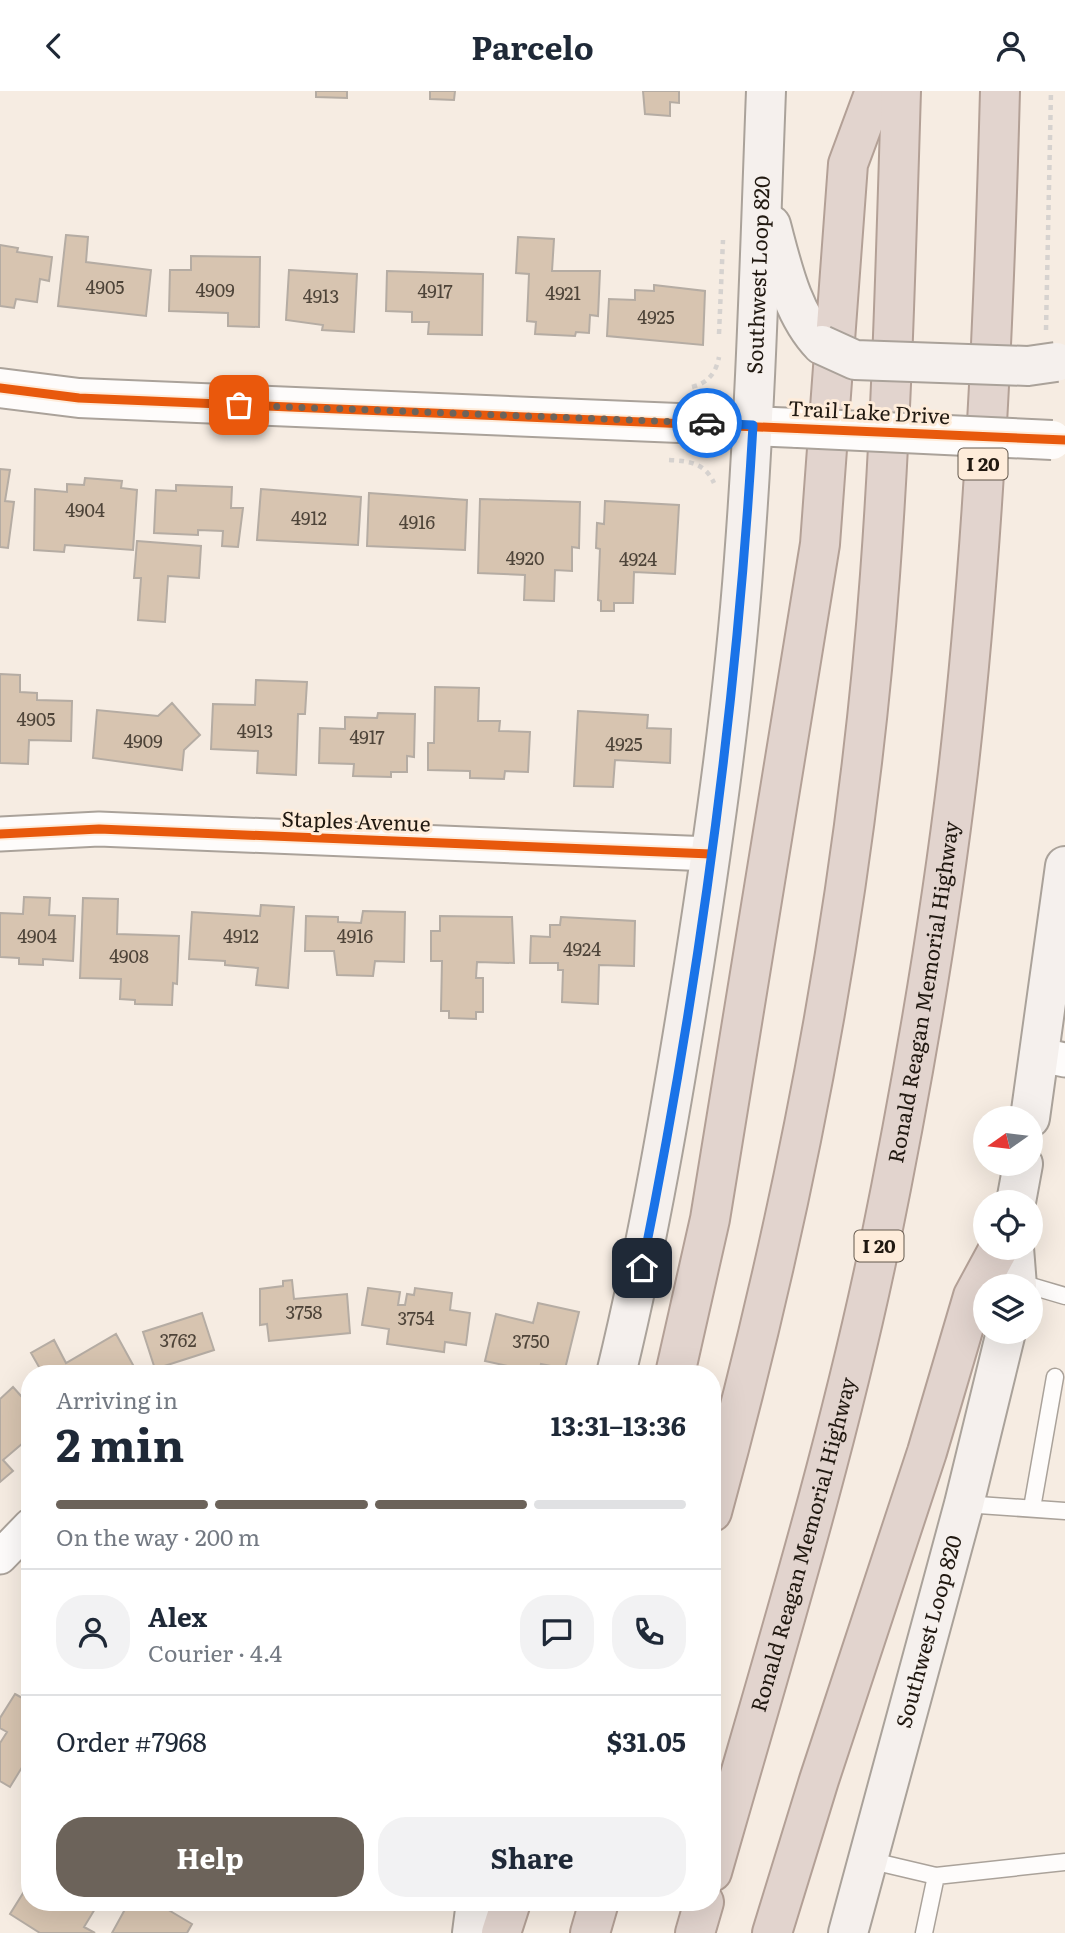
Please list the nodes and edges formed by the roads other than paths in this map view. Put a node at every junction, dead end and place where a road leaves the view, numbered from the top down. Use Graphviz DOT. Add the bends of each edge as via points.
graph roads {
  1 [pos="766,91"];
  2 [pos="875,91"];
  3 [pos="901,91"];
  4 [pos="1000,91"];
  5 [pos="762,196"];
  6 [pos="1056,352"];
  7 [pos="0,388"];
  8 [pos="753,425"];
  9 [pos="1058,440"];
  10 [pos="0,834"];
  11 [pos="711,855"];
  12 [pos="1065,866"];
  13 [pos="1053,1058"];
  14 [pos="1035,1106"];
  15 [pos="992,1260"];
  16 [pos="1043,1287"];
  17 [pos="1065,1296"];
  18 [pos="1003,1344"];
  19 [pos="618,1365"];
  20 [pos="677,1365"];
  21 [pos="1055,1377"];
  22 [pos="721,1477"];
  23 [pos="964,1504"];
  24 [pos="1032,1508"];
  25 [pos="1065,1511"];
  26 [pos="21,1535"];
  27 [pos="0,1556"];
  28 [pos="721,1841"];
  29 [pos="869,1860"];
  30 [pos="1065,1862"];
  31 [pos="936,1876"];
  32 [pos="475,1911"];
  33 [pos="508,1911"];
  34 [pos="596,1911"];
  35 [pos="701,1911"];
  36 [pos="472,1933"];
  37 [pos="501,1933"];
  38 [pos="590,1933"];
  39 [pos="695,1933"];
  40 [pos="772,1933"];
  41 [pos="848,1933"];
  42 [pos="925,1933"];
  1 -- 5 [label="main road, Southwest Loop 820"];
  2 -- 20 [label="highway" via="848,164 820,544 710,1219"];
  3 -- 22 [label="highway" via="880,576 864,739 809,1099 767,1298"];
  4 -- 28 [label="highway, Ronald Reagan Memorial Highway / I 20" via="993,321 974,606 958,773 927,991 878,1250 839,1411 793,1592"];
  5 -- 6 [label="main road, bridge" via="796,304 822,345 856,360 1028,366"];
  5 -- 8 [label="main road, Southwest Loop 820"];
  7 -- 8 [label="street, Trail Lake Drive" via="106,399"];
  8 -- 9 [label="street, Trail Lake Drive, bridge"];
  8 -- 11 [label="main road, Southwest Loop 820" via="738,631"];
  10 -- 11 [label="street, Staples Avenue" via="99,829"];
  11 -- 19 [label="main road, Southwest Loop 820" via="665,1151"];
  12 -- 13 [label="main road"];
  13 -- 14 [label="main road"];
  15 -- 40 [label="highway" via="972,1296 927,1452"];
  16 -- 17 [label="lane"];
  18 -- 23 [label="main road, Southwest Loop 820"];
  21 -- 24 [label="lane"];
  23 -- 24 [label="lane"];
  23 -- 29 [label="main road, Southwest Loop 820"];
  24 -- 25 [label="lane"];
  26 -- 27 [label="street"];
  29 -- 31 [label="lane"];
  29 -- 41 [label="main road, Southwest Loop 820"];
  30 -- 31 [label="lane"];
  31 -- 42 [label="lane"];
  32 -- 36 [label="main road"];
  33 -- 37 [label="highway"];
  34 -- 38 [label="highway"];
  35 -- 39 [label="highway"];
}
